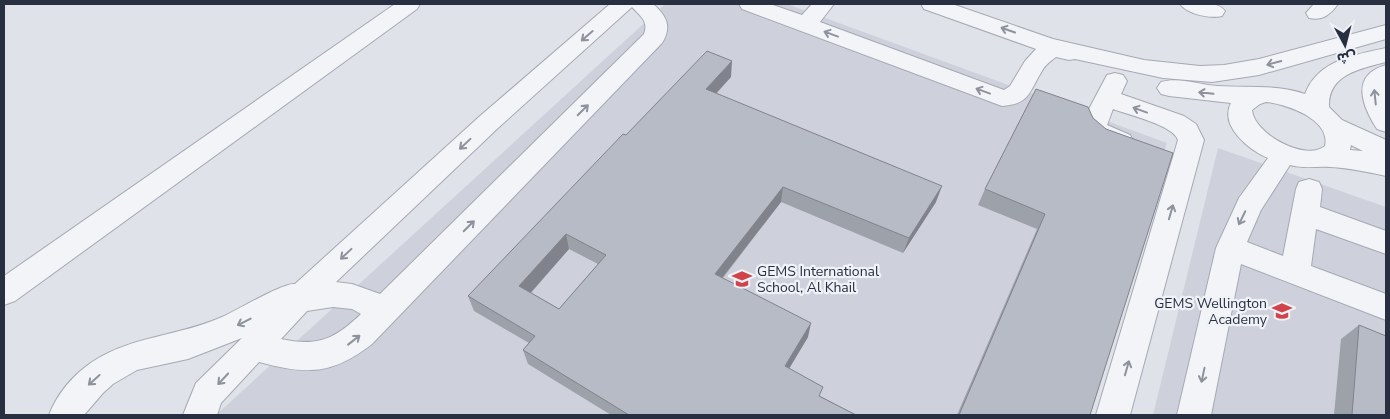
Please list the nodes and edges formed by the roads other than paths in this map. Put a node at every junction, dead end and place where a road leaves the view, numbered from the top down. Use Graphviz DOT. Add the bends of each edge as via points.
graph roads {
  1 [pos="408,4"];
  2 [pos="623,4"];
  3 [pos="640,4"];
  4 [pos="750,4"];
  5 [pos="823,4"];
  6 [pos="932,4"];
  7 [pos="1191,4"];
  8 [pos="1214,11"];
  9 [pos="804,24"];
  10 [pos="1386,32"];
  11 [pos="1054,46"];
  12 [pos="1338,46"];
  13 [pos="1386,55"];
  14 [pos="1386,73"];
  15 [pos="1109,94"];
  16 [pos="1266,96"];
  17 [pos="1326,118"];
  18 [pos="1386,123"];
  19 [pos="1386,151"];
  20 [pos="1284,154"];
  21 [pos="1162,156"];
  22 [pos="1325,157"];
  23 [pos="1386,166"];
  24 [pos="1386,243"];
  25 [pos="1230,248"];
  26 [pos="1294,272"];
  27 [pos="308,291"];
  28 [pos="4,292"];
  29 [pos="1386,307"];
  30 [pos="384,311"];
  31 [pos="254,347"];
  32 [pos="66,415"];
  33 [pos="200,415"];
  34 [pos="1113,415"];
  35 [pos="1194,415"];
  1 -- 28 [label="street"];
  2 -- 27 [label="street, one-way" via="489,122"];
  30 -- 3 [label="street, one-way" via="654,38 659,28 656,18"];
  4 -- 9 [label="street"];
  5 -- 9 [label="street"];
  11 -- 6 [label="street, one-way"];
  7 -- 8 [label="street"];
  11 -- 9 [label="street, one-way" via="1033,67 1018,94 1002,98"];
  10 -- 12 [label="street"];
  12 -- 11 [label="street, one-way" via="1258,67 1202,74 1134,66"];
  11 -- 15 [label="street"];
  12 -- 16 [label="street" via="1313,59"];
  13 -- 17 [label="street" via="1355,62 1329,75 1315,97"];
  18 -- 14 [label="street, one-way" via="1373,98 1374,85"];
  16 -- 15 [label="street, one-way" via="1184,90 1144,82"];
  15 -- 21 [label="street" via="1094,124 1097,131"];
  21 -- 15 [label="street, one-way" via="1192,140 1187,130"];
  16 -- 17 [label="street" via="1298,100"];
  16 -- 20 [label="street" via="1246,100 1238,113 1241,122 1257,140"];
  17 -- 19 [label="street"];
  17 -- 22 [label="street" via="1340,136 1334,152"];
  20 -- 22 [label="street" via="1299,158"];
  20 -- 25 [label="street, one-way" via="1249,204"];
  34 -- 21 [label="street, one-way"];
  22 -- 23 [label="street"];
  24 -- 26 [label="street" via="1307,201"];
  25 -- 26 [label="street"];
  25 -- 35 [label="street, one-way"];
  26 -- 29 [label="street"];
  27 -- 30 [label="street" via="351,295"];
  27 -- 31 [label="street"];
  27 -- 32 [label="street, one-way" via="236,327 188,345 126,359 102,373 81,392"];
  31 -- 30 [label="street, one-way" via="296,358 324,356 350,344"];
  31 -- 33 [label="street, one-way" via="208,394"];
}
